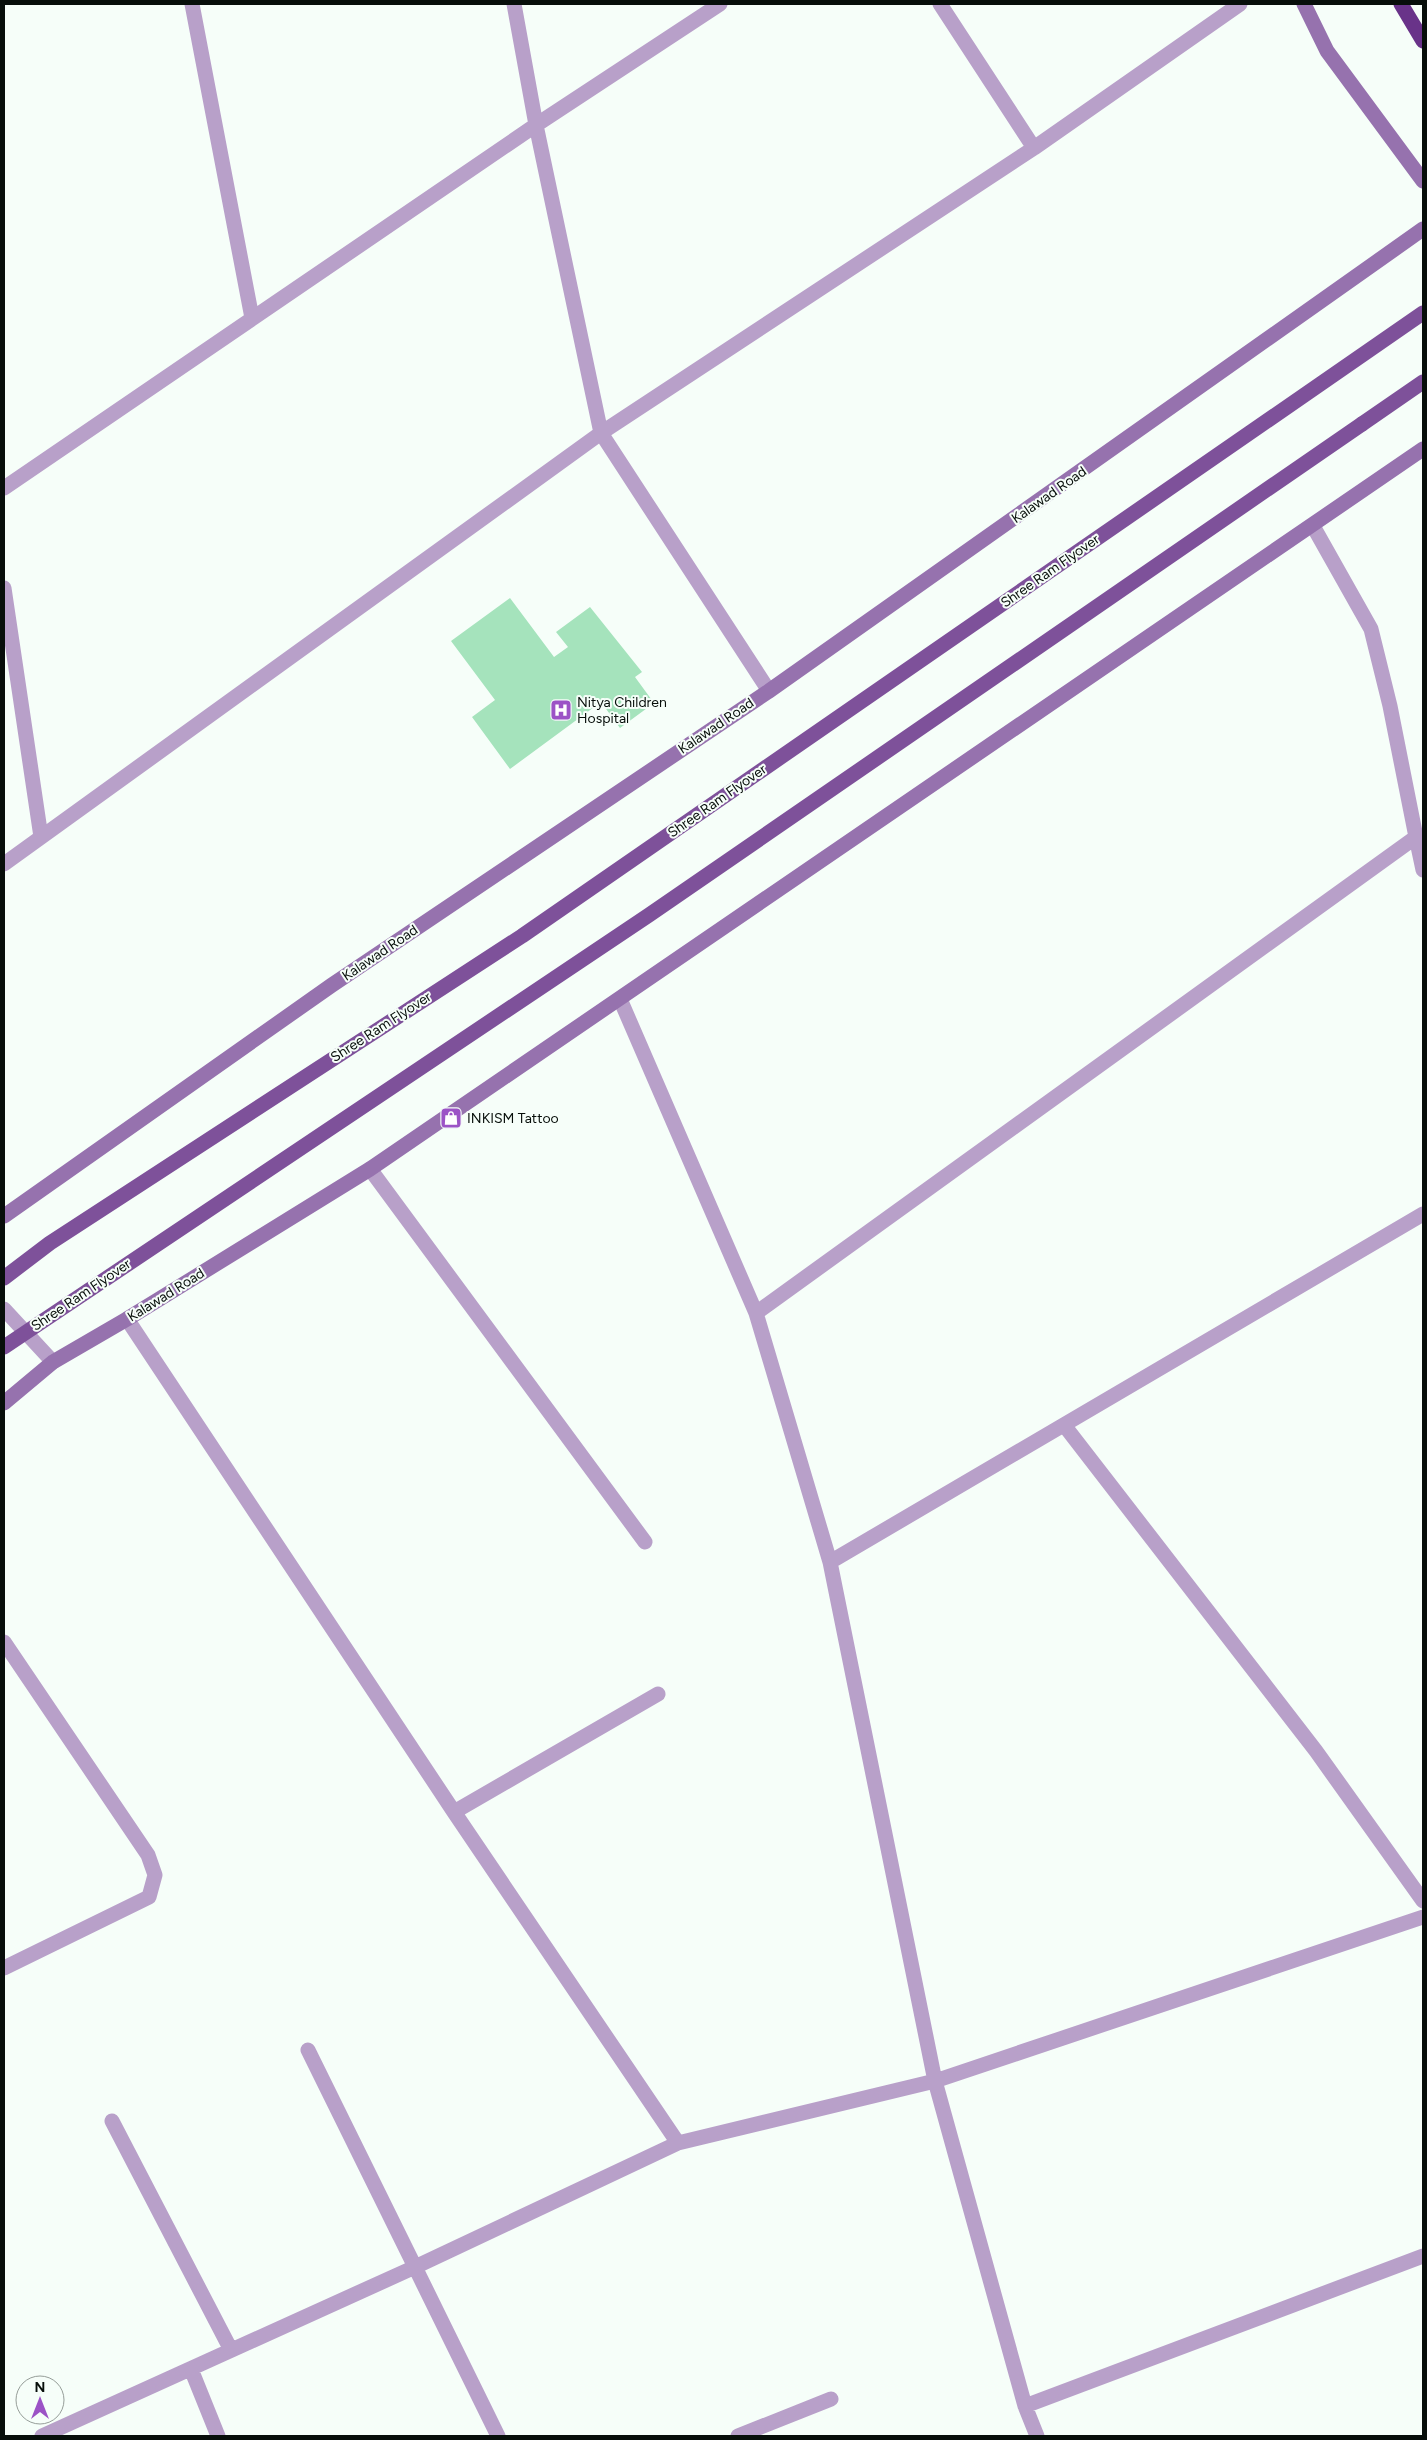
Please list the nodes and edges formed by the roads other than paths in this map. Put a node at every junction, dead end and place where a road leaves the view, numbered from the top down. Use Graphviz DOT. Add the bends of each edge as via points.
graph roads {
  1 [pos="192,4"];
  2 [pos="514,4"];
  3 [pos="720,4"];
  4 [pos="940,4"];
  5 [pos="1240,4"];
  6 [pos="1304,4"];
  7 [pos="1401,4"];
  8 [pos="1423,41"];
  9 [pos="536,124"];
  10 [pos="1034,148"];
  11 [pos="1423,180"];
  12 [pos="1423,229"];
  13 [pos="1423,313"];
  14 [pos="252,318"];
  15 [pos="1423,382"];
  16 [pos="601,433"];
  17 [pos="1423,449"];
  18 [pos="4,488"];
  19 [pos="1313,526"];
  20 [pos="4,588"];
  21 [pos="769,691"];
  22 [pos="41,836"];
  23 [pos="1416,837"];
  24 [pos="4,864"];
  25 [pos="1423,870"];
  26 [pos="620,998"];
  27 [pos="370,1169"];
  28 [pos="1423,1214"];
  29 [pos="4,1216"];
  30 [pos="4,1278"];
  31 [pos="4,1309"];
  32 [pos="756,1313"];
  33 [pos="127,1319"];
  34 [pos="4,1347"];
  35 [pos="53,1362"];
  36 [pos="4,1403"];
  37 [pos="1064,1425"];
  38 [pos="645,1542"];
  39 [pos="830,1562"];
  40 [pos="4,1642"];
  41 [pos="658,1694"];
  42 [pos="454,1812"];
  43 [pos="1423,1901"];
  44 [pos="1423,1917"];
  45 [pos="4,1968"];
  46 [pos="308,2050"];
  47 [pos="935,2081"];
  48 [pos="112,2121"];
  49 [pos="678,2143"];
  50 [pos="1423,2256"];
  51 [pos="415,2267"];
  52 [pos="231,2350"];
  53 [pos="191,2369"];
  54 [pos="831,2399"];
  55 [pos="1025,2406"];
  56 [pos="42,2436"];
  57 [pos="218,2436"];
  58 [pos="498,2436"];
  59 [pos="738,2436"];
  60 [pos="1036,2436"];
  1 -- 14 [label="street"];
  2 -- 9 [label="street"];
  3 -- 9 [label="street"];
  4 -- 10 [label="street"];
  5 -- 10 [label="street"];
  6 -- 11 [label="street" via="1327,52"];
  7 -- 8 [label="highway"];
  9 -- 14 [label="street"];
  9 -- 16 [label="street"];
  10 -- 16 [label="street"];
  12 -- 21 [label="street, Kalawad Road"];
  13 -- 30 [label="main road, Shree Ram Flyover" via="522,936 50,1242"];
  14 -- 18 [label="street"];
  15 -- 34 [label="main road, Shree Ram Flyover, bridge" via="649,915"];
  16 -- 21 [label="street"];
  16 -- 22 [label="street"];
  17 -- 19 [label="street, Kalawad Road"];
  19 -- 23 [label="street" via="1371,629"];
  19 -- 26 [label="street, Kalawad Road"];
  20 -- 22 [label="street"];
  21 -- 29 [label="street, Kalawad Road" via="332,985"];
  22 -- 24 [label="street"];
  23 -- 25 [label="street"];
  23 -- 32 [label="street"];
  26 -- 27 [label="street, Kalawad Road"];
  26 -- 32 [label="street"];
  27 -- 33 [label="street, Kalawad Road"];
  27 -- 38 [label="street"];
  28 -- 37 [label="street"];
  31 -- 35 [label="street"];
  32 -- 39 [label="street"];
  33 -- 35 [label="street, Kalawad Road"];
  33 -- 42 [label="street"];
  35 -- 36 [label="street, Kalawad Road"];
  37 -- 39 [label="street"];
  37 -- 43 [label="street" via="1316,1751"];
  39 -- 47 [label="street"];
  40 -- 45 [label="street" via="148,1854 156,1875 149,1897"];
  41 -- 42 [label="street"];
  42 -- 49 [label="street"];
  44 -- 47 [label="street"];
  46 -- 51 [label="street"];
  47 -- 49 [label="street"];
  47 -- 55 [label="street"];
  48 -- 52 [label="street"];
  49 -- 51 [label="street"];
  50 -- 55 [label="street"];
  51 -- 52 [label="street"];
  51 -- 58 [label="street"];
  52 -- 53 [label="street"];
  53 -- 56 [label="street"];
  53 -- 57 [label="street"];
  54 -- 59 [label="street"];
  55 -- 60 [label="street"];
}
